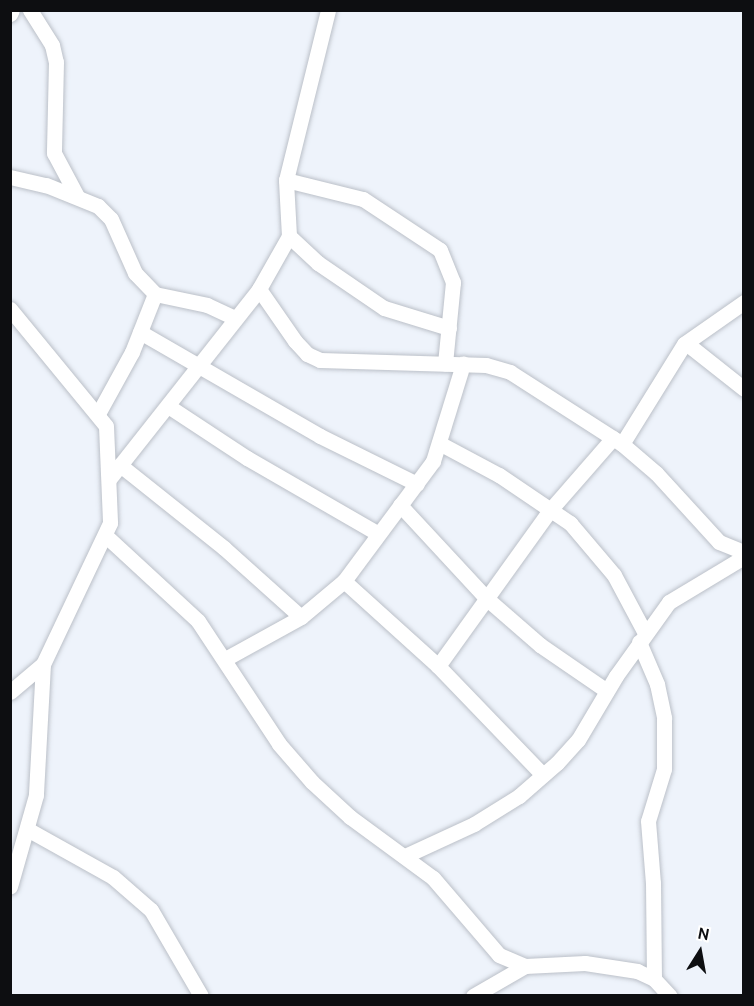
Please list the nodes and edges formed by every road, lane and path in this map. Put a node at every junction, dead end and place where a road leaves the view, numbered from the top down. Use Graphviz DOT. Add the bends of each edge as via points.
graph roads {
  1 [pos="30,10"];
  2 [pos="328,10"];
  3 [pos="10,177"];
  4 [pos="286,180"];
  5 [pos="77,196"];
  6 [pos="289,236"];
  7 [pos="259,288"];
  8 [pos="155,294"];
  9 [pos="744,302"];
  10 [pos="10,309"];
  11 [pos="233,317"];
  12 [pos="448,328"];
  13 [pos="140,332"];
  14 [pos="686,343"];
  15 [pos="445,364"];
  16 [pos="463,364"];
  17 [pos="201,365"];
  18 [pos="744,389"];
  19 [pos="168,406"];
  20 [pos="99,412"];
  21 [pos="618,441"];
  22 [pos="439,444"];
  23 [pos="120,465"];
  24 [pos="110,478"];
  25 [pos="417,484"];
  26 [pos="400,505"];
  27 [pos="551,509"];
  28 [pos="377,533"];
  29 [pos="105,536"];
  30 [pos="744,552"];
  31 [pos="744,557"];
  32 [pos="344,581"];
  33 [pos="486,598"];
  34 [pos="301,617"];
  35 [pos="642,638"];
  36 [pos="225,659"];
  37 [pos="43,664"];
  38 [pos="438,666"];
  39 [pos="607,691"];
  40 [pos="10,692"];
  41 [pos="543,775"];
  42 [pos="27,829"];
  43 [pos="407,855"];
  44 [pos="10,886"];
  45 [pos="525,966"];
  46 [pos="654,979"];
  47 [pos="201,996"];
  48 [pos="473,996"];
  49 [pos="670,996"];
  1 -- 5 [label="street" via="52,45 56,62 54,153"];
  2 -- 4 [label="street"];
  3 -- 5 [label="street"];
  4 -- 6 [label="street"];
  4 -- 12 [label="street" via="363,199 441,250 453,282"];
  5 -- 8 [label="street" via="98,206 111,219 135,273"];
  6 -- 7 [label="street"];
  6 -- 12 [label="street" via="318,263 384,308"];
  7 -- 11 [label="street"];
  7 -- 15 [label="street" via="295,341 307,354 321,360"];
  8 -- 11 [label="street" via="207,305"];
  8 -- 13 [label="street"];
  9 -- 14 [label="street"];
  10 -- 20 [label="street"];
  11 -- 17 [label="street"];
  12 -- 15 [label="street"];
  13 -- 17 [label="street"];
  13 -- 20 [label="street"];
  14 -- 18 [label="street" via="715,370"];
  14 -- 21 [label="street"];
  15 -- 16 [label="street"];
  16 -- 21 [label="street" via="510,372"];
  16 -- 22 [label="street"];
  17 -- 19 [label="street"];
  17 -- 25 [label="street" via="320,436"];
  19 -- 23 [label="street"];
  19 -- 28 [label="street" via="247,458"];
  20 -- 24 [label="street" via="106,426"];
  21 -- 27 [label="street"];
  21 -- 30 [label="street" via="656,473 719,542"];
  22 -- 25 [label="street"];
  22 -- 27 [label="street" via="470,458"];
  23 -- 24 [label="street"];
  23 -- 34 [label="street" via="224,548"];
  24 -- 29 [label="street" via="110,523"];
  25 -- 26 [label="street"];
  26 -- 28 [label="street"];
  26 -- 33 [label="street"];
  27 -- 33 [label="street"];
  27 -- 35 [label="street" via="593,547 614,575"];
  28 -- 32 [label="street"];
  29 -- 36 [label="street" via="198,621"];
  29 -- 37 [label="street"];
  31 -- 35 [label="street" via="669,602"];
  32 -- 34 [label="street"];
  32 -- 38 [label="street"];
  33 -- 38 [label="street"];
  33 -- 39 [label="street" via="540,645"];
  34 -- 36 [label="street"];
  35 -- 39 [label="street"];
  35 -- 46 [label="street" via="664,718 663,770 648,820"];
  36 -- 43 [label="street" via="279,744 312,782 350,817"];
  37 -- 40 [label="street"];
  37 -- 42 [label="street" via="41,753"];
  38 -- 41 [label="street"];
  39 -- 41 [label="street" via="578,740"];
  41 -- 43 [label="street" via="474,825"];
  42 -- 44 [label="street"];
  42 -- 47 [label="street" via="113,877 150,910"];
  43 -- 45 [label="street" via="464,910 500,955"];
  45 -- 46 [label="street" via="585,963 637,971"];
  45 -- 48 [label="street"];
  46 -- 49 [label="street"];
}
